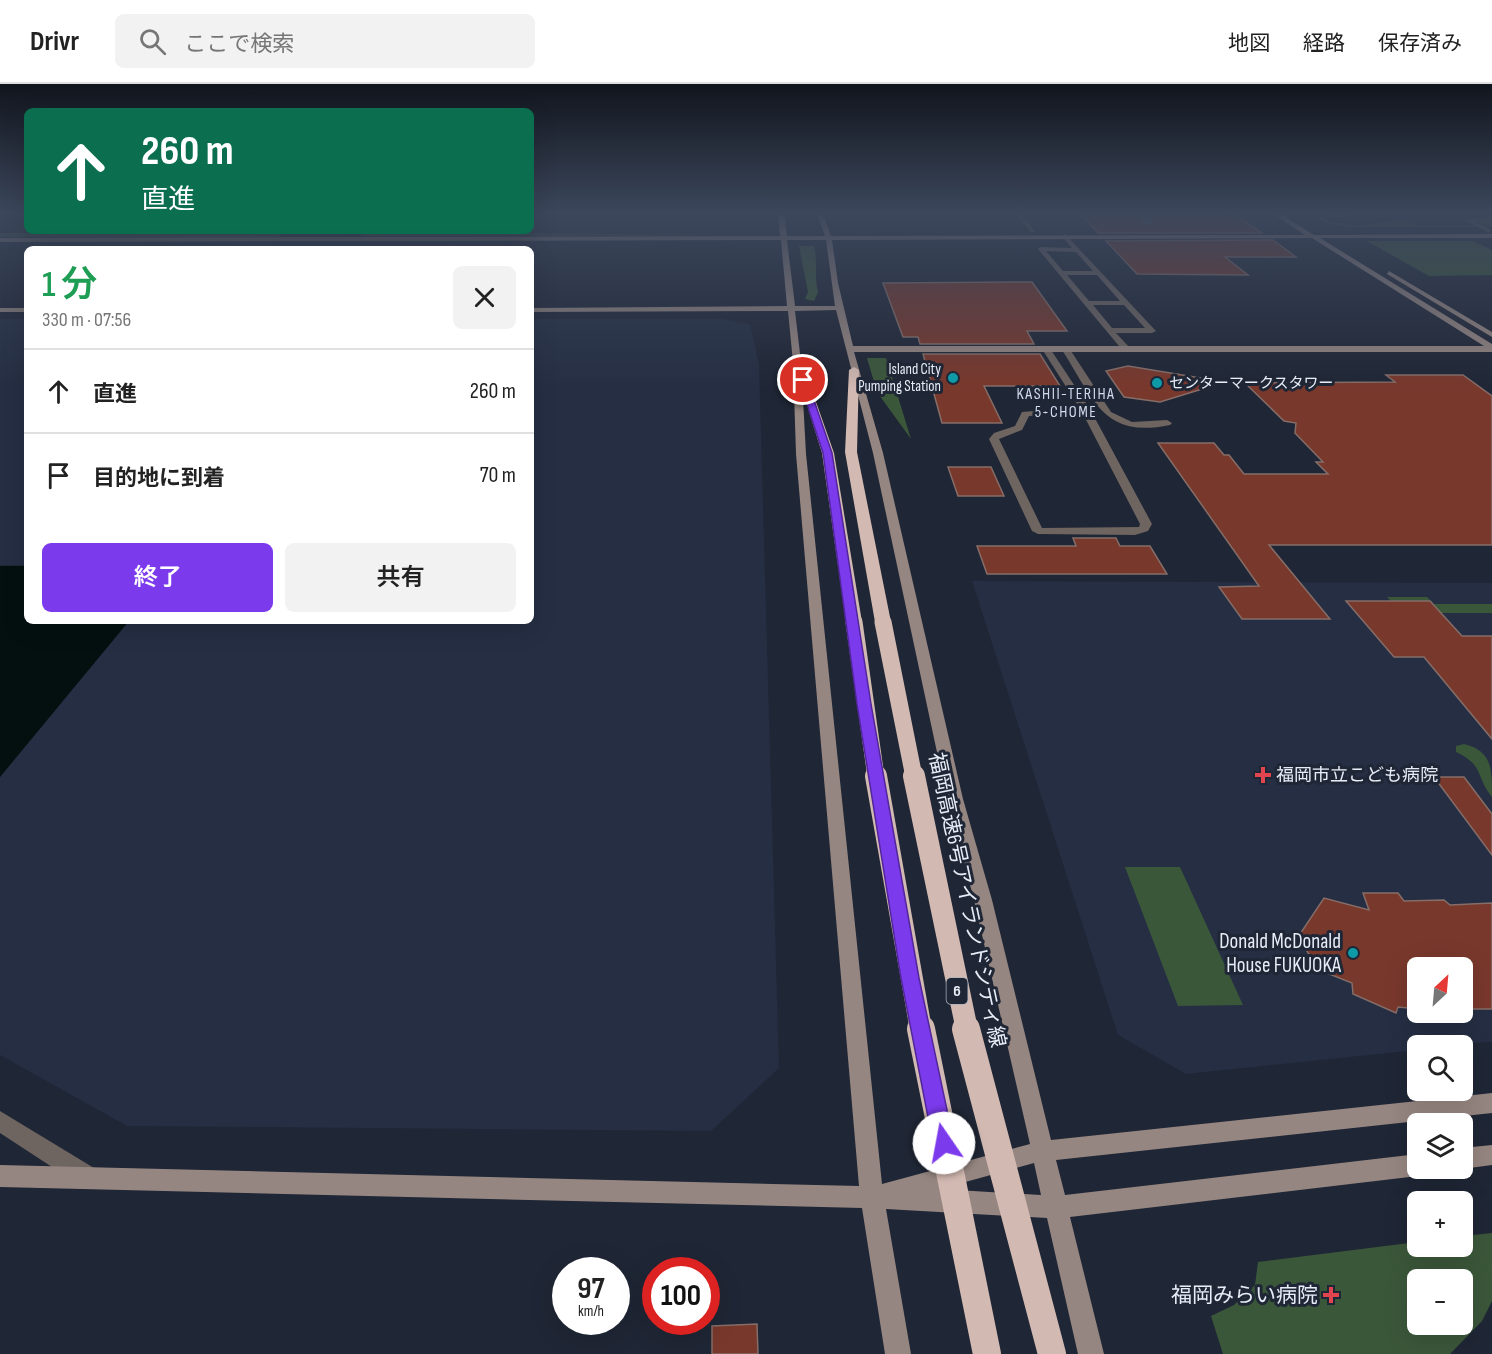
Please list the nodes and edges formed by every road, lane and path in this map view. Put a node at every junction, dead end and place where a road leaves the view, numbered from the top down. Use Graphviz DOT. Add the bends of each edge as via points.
graph roads {
  1 [pos="786,270"];
  2 [pos="832,270"];
  3 [pos="1059,270"];
  4 [pos="1096,270"];
  5 [pos="1368,270"];
  6 [pos="1385,270"];
  7 [pos="1061,273"];
  8 [pos="1099,273"];
  9 [pos="1087,303"];
  10 [pos="1126,303"];
  11 [pos="841,308"];
  12 [pos="789,309"];
  13 [pos="0,310"];
  14 [pos="24,310"];
  15 [pos="534,310"];
  16 [pos="1111,330"];
  17 [pos="1492,335"];
  18 [pos="849,349"];
  19 [pos="1046,349"];
  20 [pos="1492,349"];
  21 [pos="1066,350"];
  22 [pos="1127,350"];
  23 [pos="797,362"];
  24 [pos="854,370"];
  25 [pos="1085,410"];
  26 [pos="1108,414"];
  27 [pos="1492,1103"];
  28 [pos="0,1121"];
  29 [pos="1041,1151"];
  30 [pos="1492,1155"];
  31 [pos="1473,1158"];
  32 [pos="1407,1166"];
  33 [pos="0,1176"];
  34 [pos="86,1176"];
  35 [pos="872,1197"];
  36 [pos="1057,1207"];
  37 [pos="898,1354"];
  38 [pos="987,1354"];
  39 [pos="1052,1354"];
  40 [pos="1091,1354"];
  1 -- 12 [label="street"];
  2 -- 11 [label="street"];
  3 -- 7 [label="street"];
  4 -- 8 [label="street"];
  5 -- 20 [label="street"];
  6 -- 17 [label="street"];
  7 -- 8 [label="street"];
  7 -- 9 [label="street"];
  8 -- 10 [label="street"];
  9 -- 10 [label="street"];
  9 -- 16 [label="street"];
  10 -- 16 [label="street" via="1152,331"];
  11 -- 12 [label="street"];
  11 -- 18 [label="street"];
  12 -- 15 [label="street"];
  12 -- 23 [label="street"];
  13 -- 14 [label="street"];
  16 -- 22 [label="street"];
  18 -- 19 [label="street"];
  18 -- 24 [label="street"];
  19 -- 21 [label="street"];
  19 -- 25 [label="street"];
  20 -- 22 [label="street"];
  21 -- 22 [label="street"];
  21 -- 26 [label="street"];
  23 -- 35 [label="street" via="801,454"];
  23 -- 38 [label="highway, bridge" via="828,453 864,704 910,978"];
  24 -- 29 [label="street" via="878,453 955,799 983,900"];
  24 -- 39 [label="highway, 福岡高速6号アイランドシティ線 / 6, bridge" via="851,452 883,622 961,1009"];
  25 -- 25 [label="street" via="1146,524 1144,529 1038,531 994,439 1019,428 1025,414"];
  27 -- 29 [label="street"];
  28 -- 34 [label="street"];
  29 -- 35 [label="street"];
  29 -- 36 [label="street"];
  30 -- 31 [label="street"];
  32 -- 36 [label="street"];
  33 -- 34 [label="street"];
  34 -- 35 [label="street"];
  35 -- 36 [label="street"];
  35 -- 37 [label="street"];
  36 -- 40 [label="street"];
}
